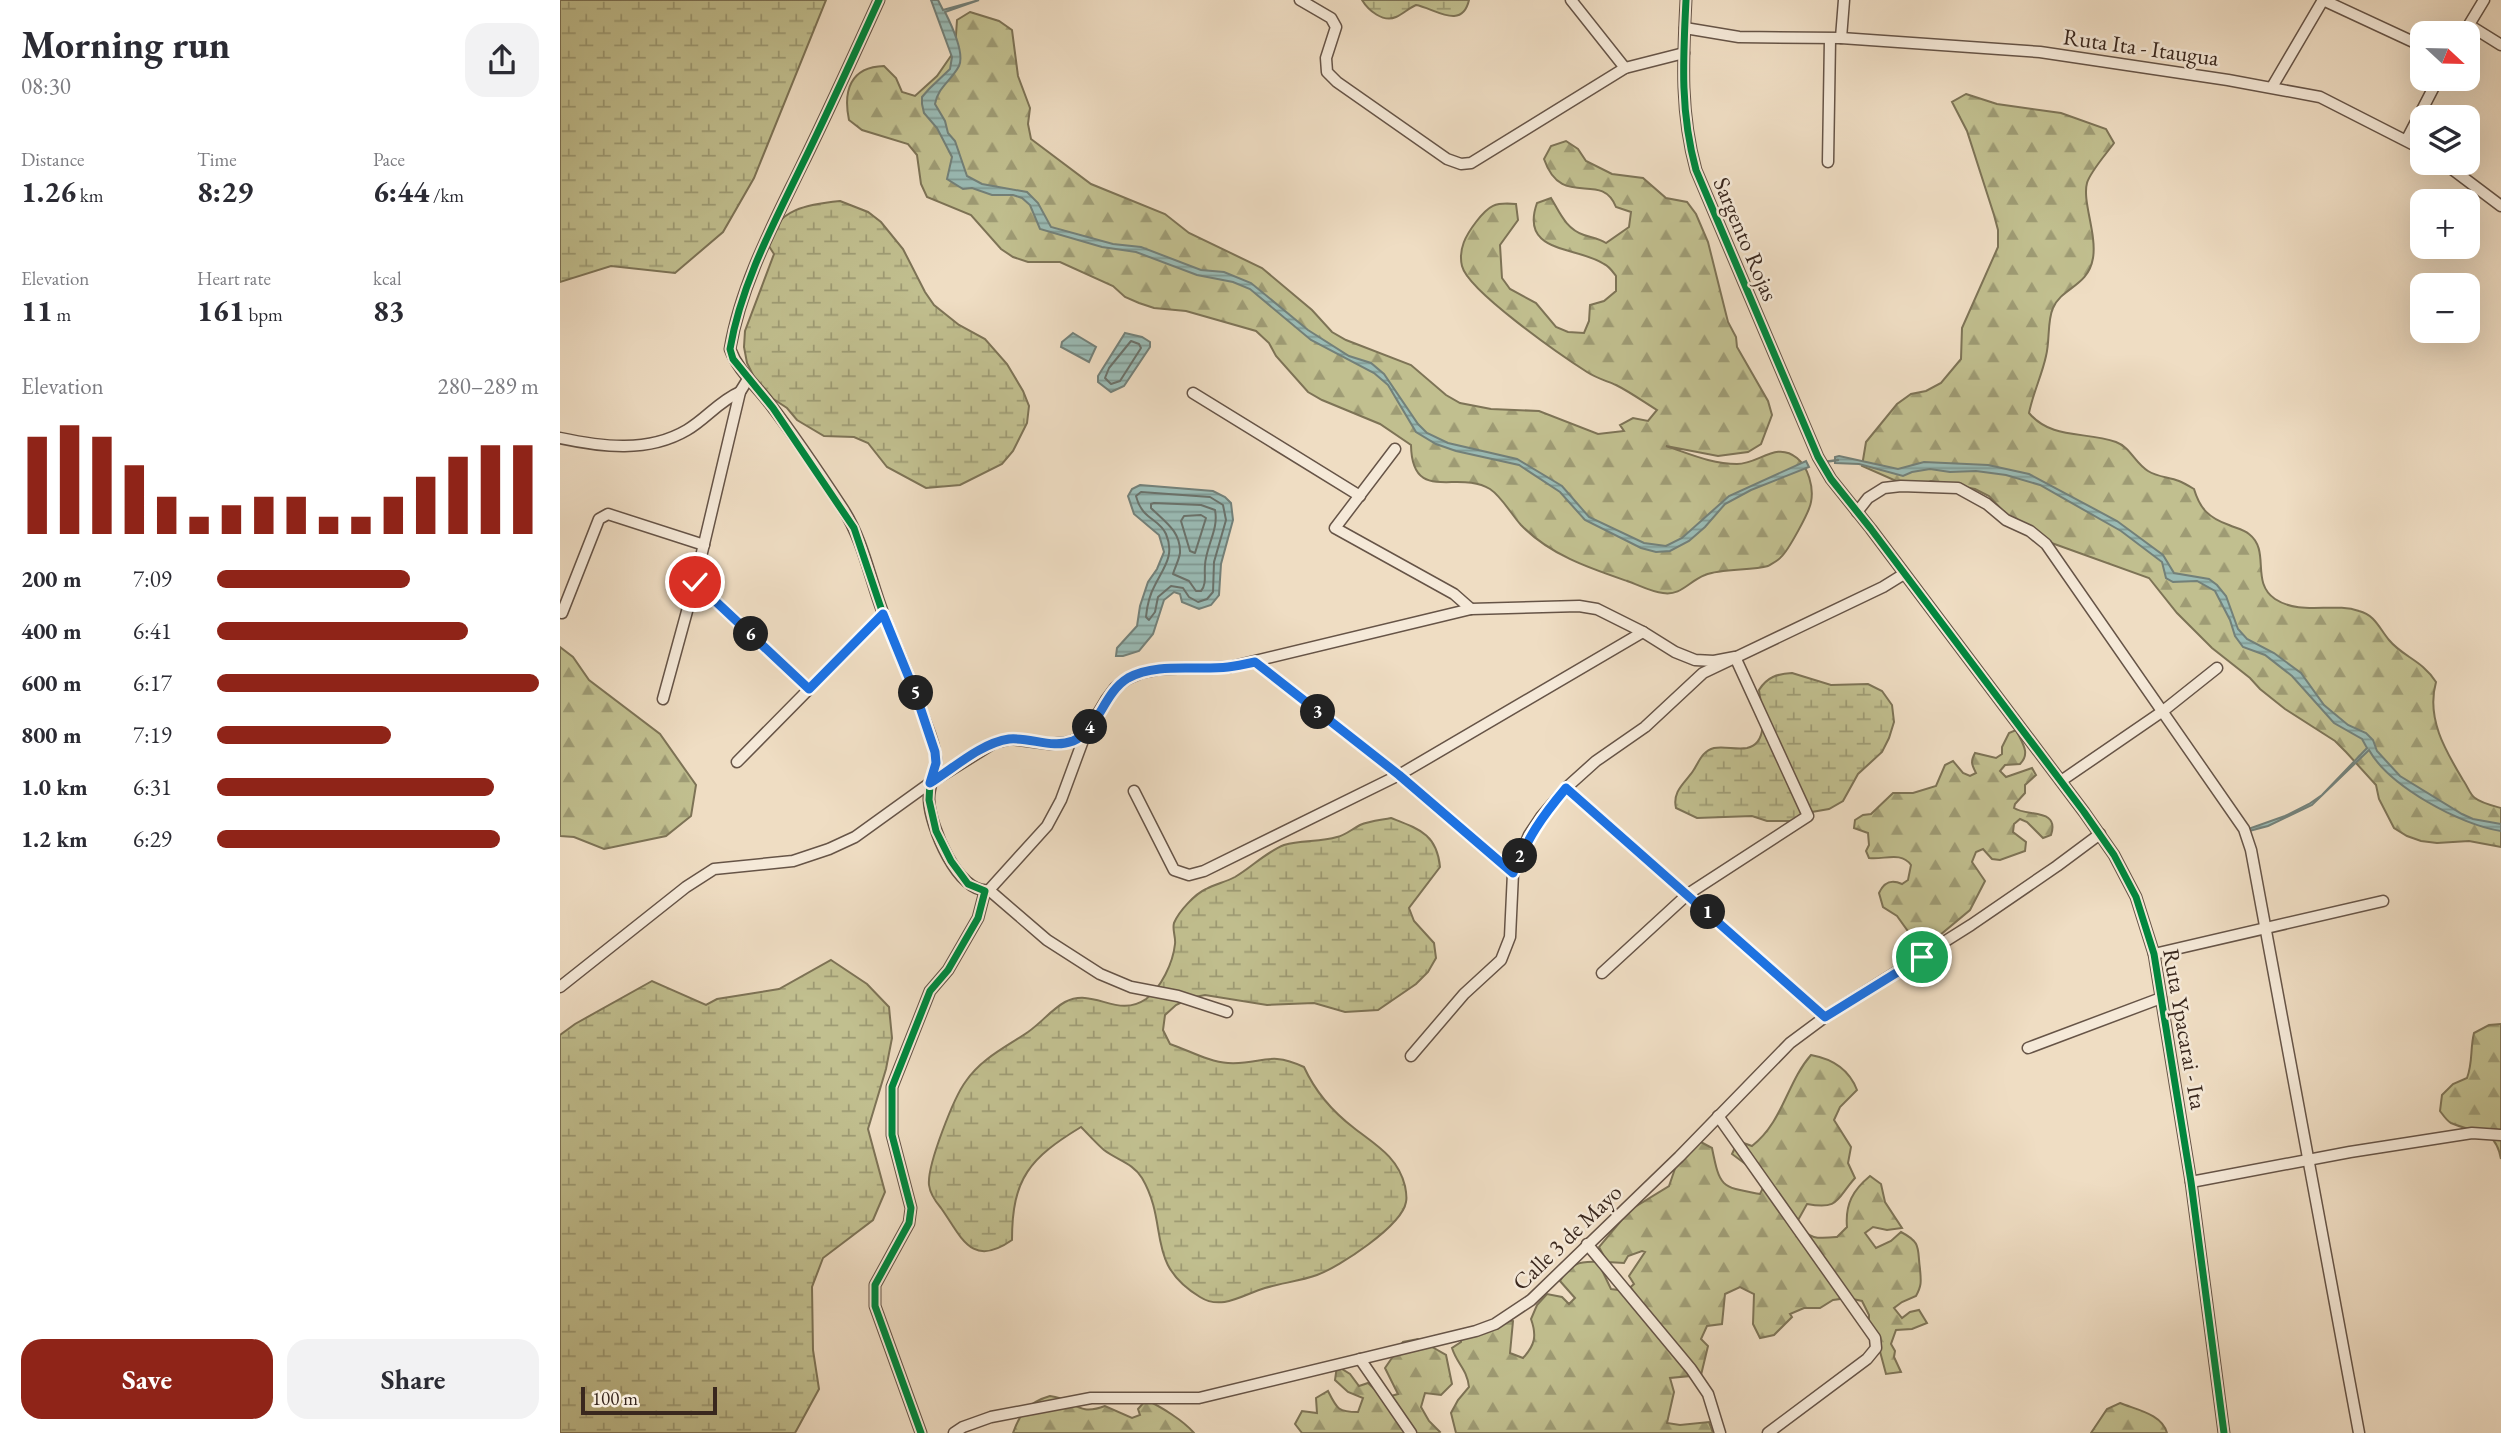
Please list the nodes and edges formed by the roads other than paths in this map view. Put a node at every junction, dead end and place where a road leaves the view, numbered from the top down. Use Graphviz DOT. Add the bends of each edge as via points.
graph roads {
  1 [pos="879,0"];
  2 [pos="1300,0"];
  3 [pos="1571,0"];
  4 [pos="1686,0"];
  5 [pos="1844,0"];
  6 [pos="2323,0"];
  7 [pos="2484,0"];
  8 [pos="2471,21"];
  9 [pos="1685,28"];
  10 [pos="2480,35"];
  11 [pos="1842,38"];
  12 [pos="1830,39"];
  13 [pos="2410,40"];
  14 [pos="2501,45"];
  15 [pos="1684,53"];
  16 [pos="1625,68"];
  17 [pos="2272,87"];
  18 [pos="2432,91"];
  19 [pos="2407,139"];
  20 [pos="2410,141"];
  21 [pos="1828,162"];
  22 [pos="2460,175"];
  23 [pos="2501,206"];
  24 [pos="748,379"];
  25 [pos="740,392"];
  26 [pos="1193,393"];
  27 [pos="560,438"];
  28 [pos="1395,449"];
  29 [pos="1831,479"];
  30 [pos="1360,496"];
  31 [pos="1857,512"];
  32 [pos="704,545"];
  33 [pos="1904,574"];
  34 [pos="695,582"];
  35 [pos="1471,609"];
  36 [pos="562,613"];
  37 [pos="883,614"];
  38 [pos="1643,632"];
  39 [pos="1735,657"];
  40 [pos="1255,662"];
  41 [pos="2217,668"];
  42 [pos="809,689"];
  43 [pos="663,699"];
  44 [pos="2163,711"];
  45 [pos="1085,735"];
  46 [pos="737,762"];
  47 [pos="1399,775"];
  48 [pos="2061,781"];
  49 [pos="930,783"];
  50 [pos="1566,788"];
  51 [pos="1134,791"];
  52 [pos="2100,834"];
  53 [pos="1513,873"];
  54 [pos="987,891"];
  55 [pos="1688,894"];
  56 [pos="2383,901"];
  57 [pos="2257,929"];
  58 [pos="2154,954"];
  59 [pos="1602,973"];
  60 [pos="560,987"];
  61 [pos="2161,998"];
  62 [pos="1227,1012"];
  63 [pos="1825,1017"];
  64 [pos="2028,1048"];
  65 [pos="1411,1056"];
  66 [pos="1718,1116"];
  67 [pos="2501,1135"];
  68 [pos="2308,1160"];
  69 [pos="2191,1182"];
  70 [pos="1587,1244"];
  71 [pos="1360,1359"];
  72 [pos="966,1430"];
  73 [pos="921,1433"];
  74 [pos="954,1433"];
  75 [pos="1410,1433"];
  76 [pos="1720,1433"];
  77 [pos="1768,1433"];
  78 [pos="2224,1433"];
  79 [pos="2359,1433"];
  1 -- 24 [label="street" via="749,283 730,349"];
  2 -- 16 [label="street" via="1331,18 1336,27 1326,58 1327,72 1447,159 1461,164 1471,163"];
  3 -- 16 [label="street"];
  4 -- 9 [label="street, Sargento Rojas"];
  5 -- 11 [label="street"];
  6 -- 13 [label="street"];
  6 -- 17 [label="street"];
  7 -- 8 [label="street"];
  9 -- 12 [label="street, Ruta Ita - Itaugua" via="1739,37"];
  9 -- 15 [label="street, Sargento Rojas"];
  10 -- 14 [label="street"];
  11 -- 12 [label="street, Ruta Ita - Itaugua"];
  11 -- 17 [label="street, Ruta Ita - Itaugua" via="2040,52"];
  12 -- 21 [label="street"];
  15 -- 16 [label="street"];
  15 -- 29 [label="street, Sargento Rojas" via="1687,136 1696,170"];
  17 -- 19 [label="street, Ruta Ita - Itaugua" via="2320,97"];
  18 -- 19 [label="street"];
  19 -- 20 [label="street, Ruta Ita - Itaugua"];
  22 -- 23 [label="street"];
  24 -- 25 [label="street"];
  24 -- 37 [label="street" via="845,512"];
  25 -- 27 [label="street" via="688,430 667,439 620,447"];
  25 -- 32 [label="street"];
  26 -- 30 [label="street"];
  28 -- 30 [label="street"];
  29 -- 31 [label="street, Ruta Ypacarai - Ita"];
  30 -- 35 [label="street" via="1335,528 1454,594"];
  31 -- 33 [label="street, Ruta Ypacarai - Ita"];
  31 -- 44 [label="street" via="1884,488 1958,488 2030,531 2046,544"];
  32 -- 34 [label="street"];
  32 -- 36 [label="street" via="608,514 599,519"];
  33 -- 39 [label="street"];
  33 -- 48 [label="street, Ruta Ypacarai - Ita"];
  34 -- 42 [label="street"];
  34 -- 43 [label="street"];
  35 -- 38 [label="street" via="1579,606 1597,609"];
  35 -- 40 [label="street"];
  37 -- 42 [label="street"];
  37 -- 49 [label="street" via="935,752"];
  38 -- 39 [label="street" via="1695,660"];
  38 -- 47 [label="street"];
  39 -- 50 [label="street" via="1703,673 1637,733"];
  39 -- 55 [label="street" via="1808,816"];
  40 -- 45 [label="street" via="1141,673 1115,688"];
  40 -- 47 [label="street"];
  41 -- 44 [label="street"];
  42 -- 46 [label="street"];
  44 -- 48 [label="street"];
  44 -- 57 [label="street" via="2245,832 2251,850"];
  45 -- 49 [label="street" via="1060,743 1011,739 994,743"];
  45 -- 54 [label="street" via="1047,826"];
  47 -- 51 [label="street" via="1189,875 1174,870"];
  47 -- 53 [label="street"];
  48 -- 52 [label="street, Ruta Ypacarai - Ita"];
  49 -- 54 [label="street" via="931,812 942,845 968,884"];
  49 -- 60 [label="street" via="829,849 793,860 714,869"];
  50 -- 53 [label="street" via="1529,835"];
  50 -- 55 [label="street"];
  52 -- 58 [label="street, Ruta Ypacarai - Ita" via="2136,897"];
  52 -- 63 [label="street, Calle 3 de Mayo" via="1982,918"];
  53 -- 65 [label="street" via="1510,937 1502,960 1464,994"];
  54 -- 62 [label="street" via="1047,940 1100,974 1131,987"];
  54 -- 73 [label="street" via="965,942 930,991 891,1099 892,1135 911,1208 909,1223 875,1285 875,1306"];
  55 -- 59 [label="street"];
  55 -- 63 [label="street"];
  56 -- 57 [label="street"];
  57 -- 58 [label="street"];
  57 -- 68 [label="street"];
  58 -- 61 [label="street, Ruta Ypacarai - Ita"];
  61 -- 64 [label="street"];
  61 -- 69 [label="street, Ruta Ypacarai - Ita"];
  63 -- 66 [label="street, Calle 3 de Mayo" via="1790,1043"];
  66 -- 70 [label="street, Calle 3 de Mayo"];
  66 -- 77 [label="street" via="1875,1338 1876,1348 1867,1359"];
  67 -- 68 [label="street" via="2472,1133"];
  68 -- 69 [label="street"];
  68 -- 79 [label="street"];
  69 -- 78 [label="street, Ruta Ypacarai - Ita"];
  70 -- 71 [label="street, Calle 3 de Mayo" via="1531,1300 1495,1324"];
  70 -- 76 [label="street" via="1691,1369 1708,1394"];
  71 -- 72 [label="street, Calle 3 de Mayo" via="1199,1398 1091,1398 991,1417"];
  71 -- 75 [label="street"];
  72 -- 74 [label="street, Calle 3 de Mayo"];
}
